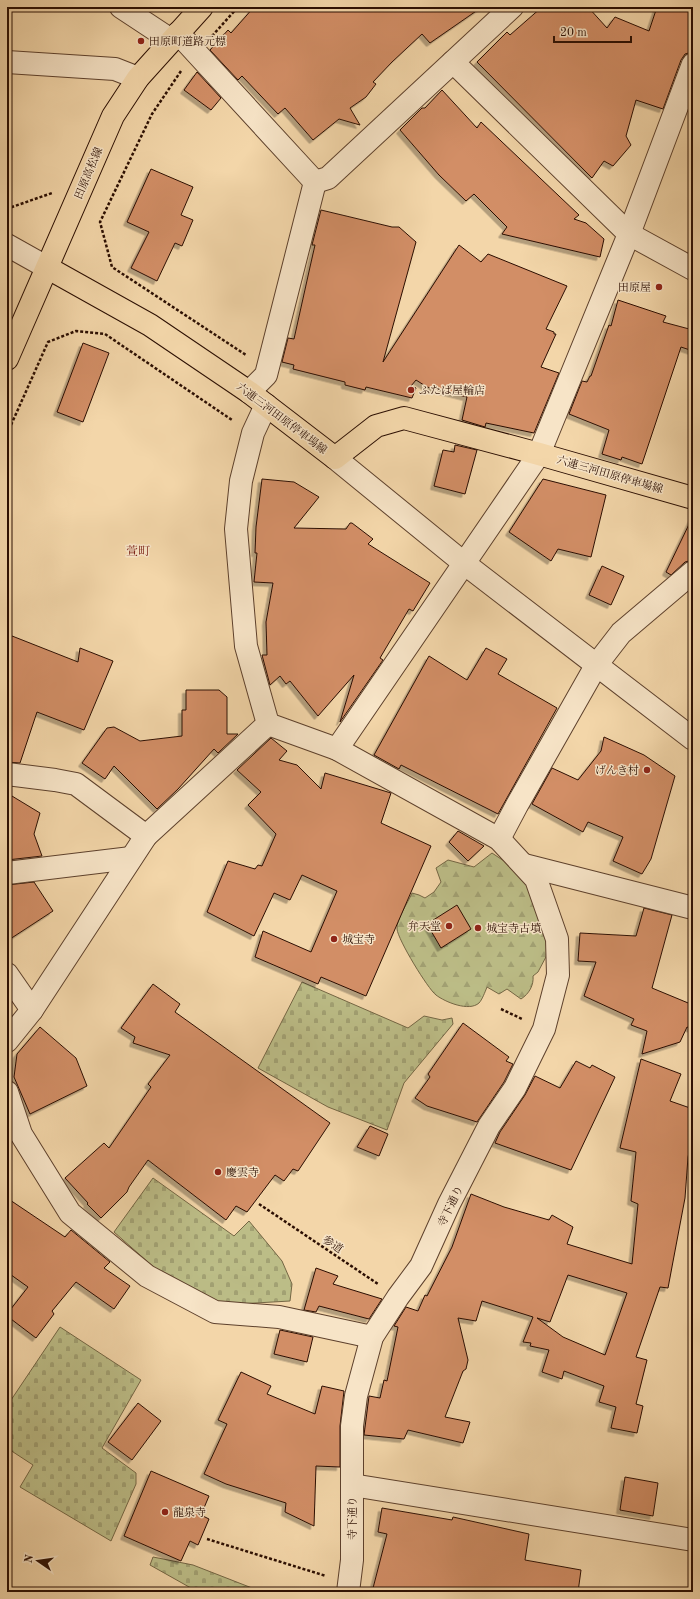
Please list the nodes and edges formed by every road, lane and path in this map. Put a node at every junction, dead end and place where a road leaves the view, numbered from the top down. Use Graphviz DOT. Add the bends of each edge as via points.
graph roads {
  1 [pos="121,7"];
  2 [pos="202,7"];
  3 [pos="238,7"];
  4 [pos="512,7"];
  5 [pos="175,36"];
  6 [pos="197,54"];
  7 [pos="7,62"];
  8 [pos="453,62"];
  9 [pos="693,64"];
  10 [pos="138,78"];
  11 [pos="315,182"];
  12 [pos="55,188"];
  13 [pos="7,204"];
  14 [pos="629,234"];
  15 [pos="7,245"];
  16 [pos="48,268"];
  17 [pos="693,269"];
  18 [pos="246,356"];
  19 [pos="7,359"];
  20 [pos="249,392"];
  21 [pos="266,405"];
  22 [pos="237,423"];
  23 [pos="7,434"];
  24 [pos="538,454"];
  25 [pos="335,458"];
  26 [pos="693,498"];
  27 [pos="465,564"];
  28 [pos="693,572"];
  29 [pos="597,664"];
  30 [pos="268,724"];
  31 [pos="693,739"];
  32 [pos="337,749"];
  33 [pos="7,774"];
  34 [pos="146,836"];
  35 [pos="499,839"];
  36 [pos="131,858"];
  37 [pos="524,865"];
  38 [pos="7,873"];
  39 [pos="693,908"];
  40 [pos="7,974"];
  41 [pos="32,1010"];
  42 [pos="7,1041"];
  43 [pos="7,1092"];
  44 [pos="259,1204"];
  45 [pos="398,1297"];
  46 [pos="372,1337"];
  47 [pos="352,1485"];
  48 [pos="207,1539"];
  49 [pos="693,1540"];
  50 [pos="304,1569"];
  51 [pos="348,1592"];
  1 -- 5 [label="street"];
  2 -- 5 [label="main road, 田原高松線"];
  3 -- 6 [label="path"];
  4 -- 8 [label="street"];
  5 -- 6 [label="street"];
  5 -- 10 [label="main road, 田原高松線"];
  6 -- 11 [label="street"];
  6 -- 18 [label="path" via="185,65 152,114 100,222 112,267"];
  7 -- 10 [label="street" via="115,69"];
  8 -- 11 [label="street" via="328,178"];
  8 -- 14 [label="street"];
  9 -- 14 [label="street"];
  10 -- 16 [label="main road, 田原高松線" via="113,116"];
  11 -- 20 [label="street" via="266,375"];
  12 -- 13 [label="path" via="51,194 12,207"];
  14 -- 17 [label="street"];
  14 -- 24 [label="street"];
  15 -- 16 [label="street"];
  16 -- 19 [label="main road, 田原高松線"];
  16 -- 20 [label="main road, 六連三河田原停車場線" via="150,325"];
  20 -- 21 [label="main road, 六連三河田原停車場線"];
  21 -- 25 [label="main road, 六連三河田原停車場線"];
  21 -- 30 [label="street" via="253,433 241,482 236,529 246,646"];
  22 -- 23 [label="path" via="105,334 76,331 48,342"];
  24 -- 25 [label="main road, 六連三河田原停車場線" via="404,418 376,426"];
  24 -- 26 [label="main road, 六連三河田原停車場線"];
  24 -- 27 [label="street"];
  25 -- 27 [label="street"];
  27 -- 29 [label="street"];
  27 -- 32 [label="street"];
  28 -- 29 [label="street" via="621,633"];
  29 -- 31 [label="street"];
  29 -- 35 [label="street"];
  30 -- 32 [label="street, 寺下通り"];
  30 -- 34 [label="street"];
  32 -- 35 [label="street, 寺下通り"];
  33 -- 34 [label="street" via="76,784"];
  34 -- 36 [label="street"];
  35 -- 37 [label="street, 寺下通り"];
  36 -- 38 [label="street"];
  36 -- 41 [label="street"];
  37 -- 39 [label="street"];
  37 -- 45 [label="street, 寺下通り" via="536,879 557,939 558,975 544,1029 515,1088 489,1126 449,1204 422,1266"];
  40 -- 41 [label="street"];
  41 -- 42 [label="street"];
  43 -- 46 [label="street" via="21,1134 70,1213 147,1276 216,1312 279,1317"];
  44 -- 45 [label="path, 参道"];
  45 -- 46 [label="street, 寺下通り"];
  46 -- 47 [label="street, 寺下通り" via="356,1396 352,1426"];
  47 -- 49 [label="street"];
  47 -- 51 [label="street, 寺下通り" via="352,1560"];
  48 -- 50 [label="path"];
}
